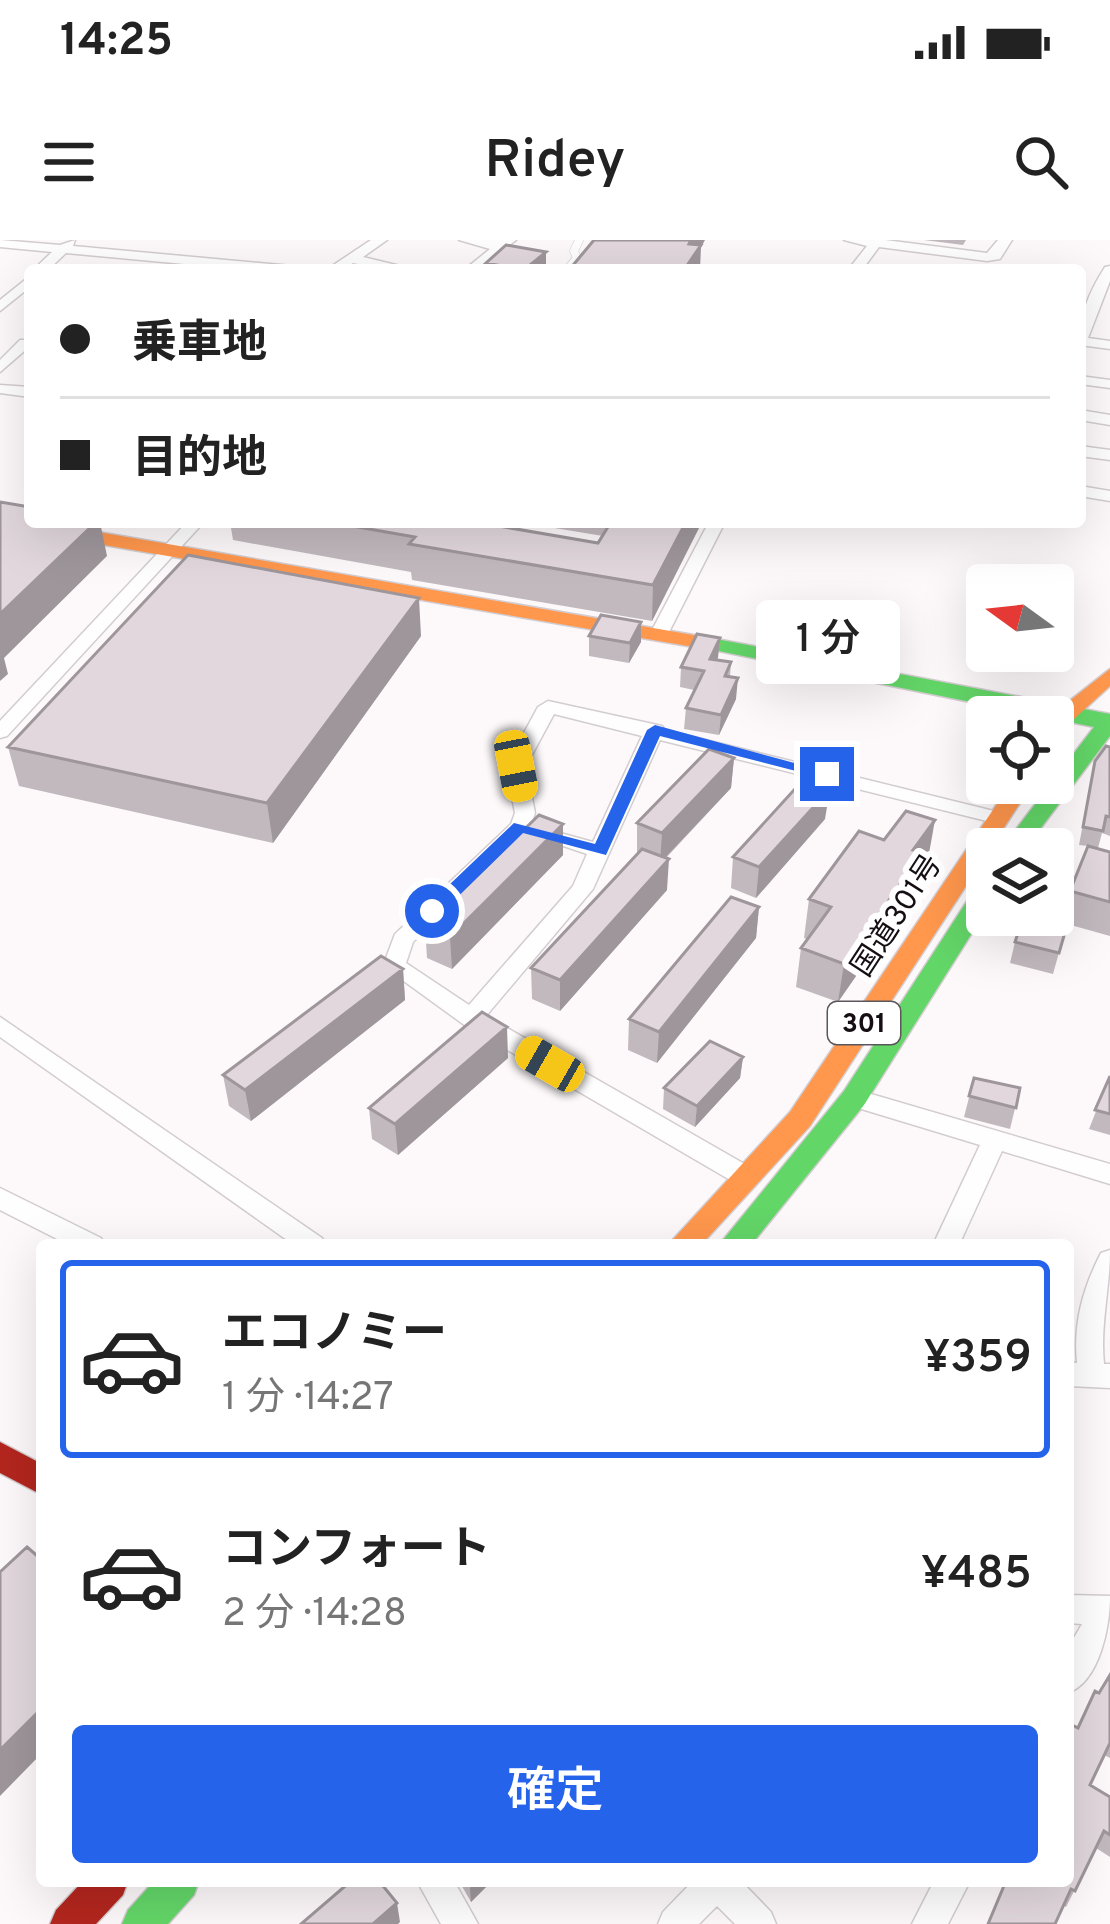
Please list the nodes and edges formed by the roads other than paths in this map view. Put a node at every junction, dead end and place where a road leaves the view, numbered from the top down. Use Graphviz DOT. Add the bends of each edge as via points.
graph roads {
  1 [pos="146,240"];
  2 [pos="349,240"];
  3 [pos="466,240"];
  4 [pos="851,240"];
  5 [pos="1005,240"];
  6 [pos="877,242"];
  7 [pos="0,243"];
  8 [pos="376,243"];
  9 [pos="67,244"];
  10 [pos="504,244"];
  11 [pos="135,255"];
  12 [pos="353,259"];
  13 [pos="157,264"];
  14 [pos="255,264"];
  15 [pos="344,264"];
  16 [pos="379,264"];
  17 [pos="479,264"];
  18 [pos="1110,270"];
  19 [pos="24,285"];
  20 [pos="0,289"];
  21 [pos="0,308"];
  22 [pos="1086,321"];
  23 [pos="24,347"];
  24 [pos="0,368"];
  25 [pos="41,528"];
  26 [pos="190,528"];
  27 [pos="714,528"];
  28 [pos="170,550"];
  29 [pos="659,634"];
  30 [pos="1110,675"];
  31 [pos="966,704"];
  32 [pos="1074,711"];
  33 [pos="1110,723"];
  34 [pos="1074,724"];
  35 [pos="655,730"];
  36 [pos="0,731"];
  37 [pos="1008,804"];
  38 [pos="999,818"];
  39 [pos="520,827"];
  40 [pos="1029,828"];
  41 [pos="600,851"];
  42 [pos="966,923"];
  43 [pos="471,1018"];
  44 [pos="0,1025"];
  45 [pos="854,1098"];
  46 [pos="996,1138"];
  47 [pos="1110,1174"];
  48 [pos="746,1177"];
  49 [pos="0,1198"];
  50 [pos="80,1239"];
  51 [pos="304,1239"];
  52 [pos="689,1239"];
  53 [pos="739,1239"];
  54 [pos="949,1239"];
  55 [pos="1110,1260"];
  56 [pos="1090,1375"];
  57 [pos="0,1456"];
  58 [pos="36,1477"];
  59 [pos="1074,1610"];
  60 [pos="1108,1610"];
  61 [pos="1074,1668"];
  62 [pos="104,1887"];
  63 [pos="174,1887"];
  64 [pos="438,1887"];
  65 [pos="711,1887"];
  66 [pos="723,1887"];
  67 [pos="950,1887"];
  68 [pos="70,1924"];
  69 [pos="142,1924"];
  70 [pos="461,1924"];
  71 [pos="675,1924"];
  72 [pos="759,1924"];
  73 [pos="929,1924"];
  1 -- 11 [label="street"];
  2 -- 8 [label="street"];
  3 -- 10 [label="street"];
  4 -- 6 [label="street"];
  5 -- 6 [label="street" via="992,257"];
  7 -- 9 [label="street"];
  8 -- 12 [label="street"];
  9 -- 11 [label="street"];
  10 -- 17 [label="street"];
  11 -- 13 [label="street"];
  12 -- 15 [label="street"];
  12 -- 16 [label="street"];
  13 -- 14 [label="street" via="212,257"];
  18 -- 22 [label="street"];
  19 -- 20 [label="street"];
  19 -- 21 [label="street"];
  23 -- 24 [label="street"];
  25 -- 28 [label="main road"];
  26 -- 28 [label="street"];
  27 -- 29 [label="street"];
  28 -- 29 [label="main road"];
  28 -- 36 [label="street"];
  29 -- 31 [label="main road"];
  30 -- 32 [label="main road"];
  33 -- 34 [label="main road"];
  33 -- 40 [label="main road"];
  35 -- 38 [label="street"];
  35 -- 39 [label="street" via="548,707 516,766"];
  35 -- 41 [label="street"];
  37 -- 38 [label="main road, 国道301号 / 301"];
  38 -- 48 [label="main road, 国道301号 / 301" via="800,1119"];
  39 -- 41 [label="street"];
  39 -- 43 [label="street" via="396,952 394,966"];
  41 -- 43 [label="street" via="582,889"];
  42 -- 45 [label="main road, 国道301号 / 301"];
  43 -- 48 [label="street"];
  44 -- 51 [label="street"];
  45 -- 46 [label="street"];
  45 -- 53 [label="main road, 国道301号 / 301"];
  46 -- 47 [label="street"];
  46 -- 54 [label="street"];
  48 -- 52 [label="main road, 国道301号 / 301"];
  49 -- 50 [label="street"];
  55 -- 56 [label="street" via="1088,1314"];
  57 -- 58 [label="main road"];
  59 -- 60 [label="street"];
  60 -- 61 [label="street"];
  62 -- 68 [label="main road"];
  63 -- 69 [label="main road"];
  64 -- 70 [label="street"];
  65 -- 71 [label="street"];
  66 -- 72 [label="street"];
  67 -- 73 [label="street"];
}
